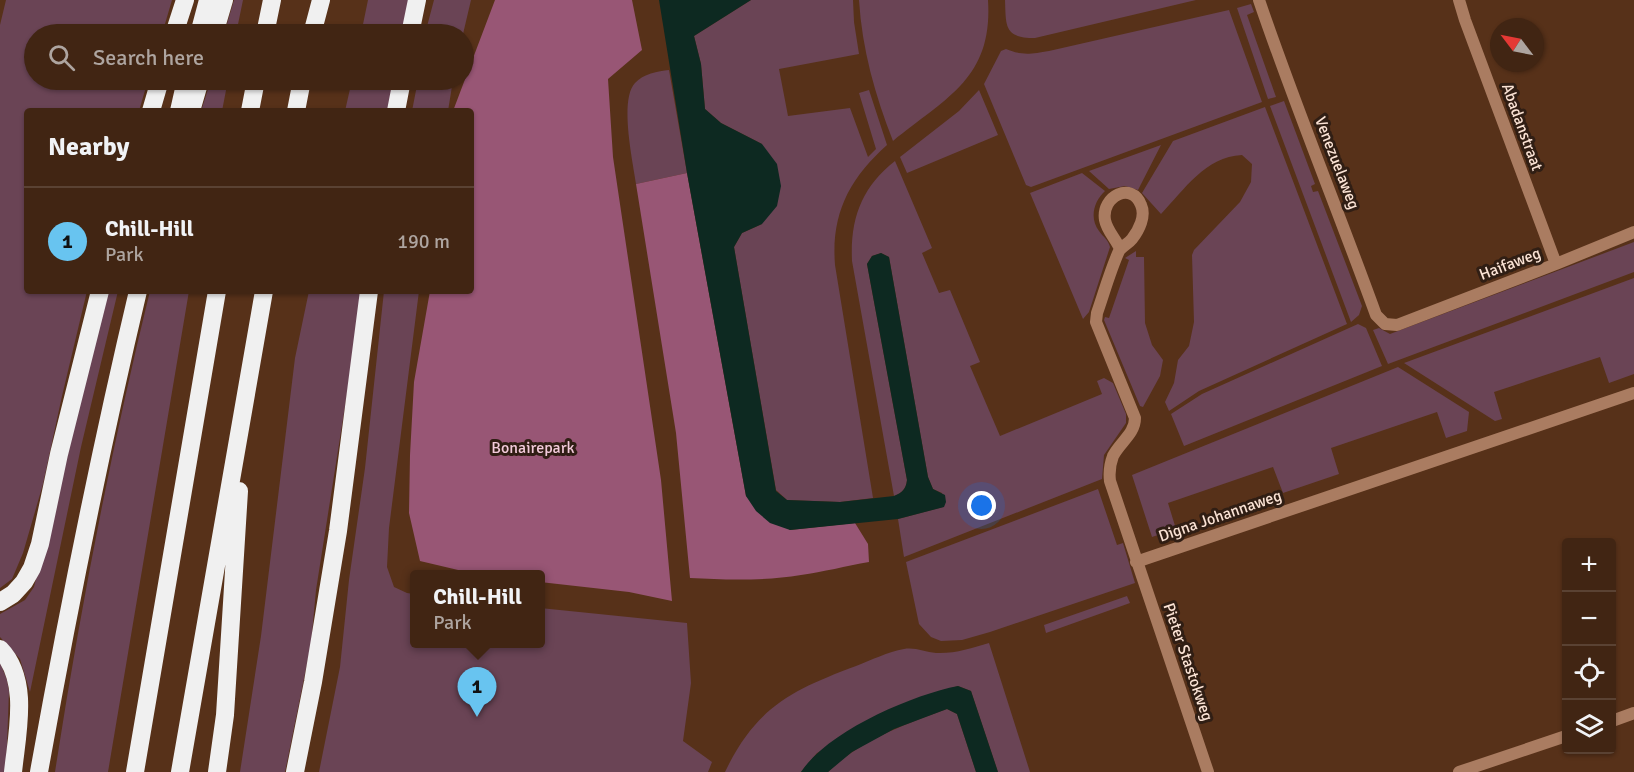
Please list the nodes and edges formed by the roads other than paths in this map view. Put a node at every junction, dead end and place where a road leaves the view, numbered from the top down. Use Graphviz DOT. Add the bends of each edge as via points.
graph roads {
  1 [pos="185,0"];
  2 [pos="208,0"];
  3 [pos="224,0"];
  4 [pos="272,0"];
  5 [pos="321,0"];
  6 [pos="417,0"];
  7 [pos="1259,0"];
  8 [pos="1459,0"];
  9 [pos="177,24"];
  10 [pos="202,24"];
  11 [pos="217,24"];
  12 [pos="267,24"];
  13 [pos="315,24"];
  14 [pos="412,24"];
  15 [pos="157,90"];
  16 [pos="184,90"];
  17 [pos="197,90"];
  18 [pos="254,90"];
  19 [pos="300,90"];
  20 [pos="400,90"];
  21 [pos="152,108"];
  22 [pos="180,108"];
  23 [pos="192,108"];
  24 [pos="251,108"];
  25 [pos="297,108"];
  26 [pos="397,108"];
  27 [pos="1634,232"];
  28 [pos="1120,249"];
  29 [pos="1556,264"];
  30 [pos="99,294"];
  31 [pos="137,294"];
  32 [pos="216,294"];
  33 [pos="263,294"];
  34 [pos="369,294"];
  35 [pos="1397,325"];
  36 [pos="1634,393"];
  37 [pos="244,399"];
  38 [pos="1136,562"];
  39 [pos="0,602"];
  40 [pos="0,649"];
  41 [pos="1634,713"];
  42 [pos="1616,719"];
  43 [pos="1562,737"];
  44 [pos="13,772"];
  45 [pos="39,772"];
  46 [pos="135,772"];
  47 [pos="180,772"];
  48 [pos="217,772"];
  49 [pos="295,772"];
  50 [pos="1208,772"];
  51 [pos="1459,772"];
  1 -- 9 [label="highway"];
  2 -- 10 [label="highway"];
  3 -- 11 [label="highway"];
  4 -- 12 [label="highway"];
  5 -- 13 [label="highway"];
  6 -- 14 [label="highway"];
  7 -- 35 [label="street, Venezuelaweg" via="1376,315 1385,324"];
  8 -- 29 [label="street, Abadanstraat"];
  15 -- 21 [label="highway"];
  16 -- 22 [label="highway"];
  17 -- 23 [label="highway"];
  18 -- 24 [label="highway"];
  19 -- 25 [label="highway"];
  20 -- 26 [label="highway"];
  27 -- 29 [label="street, Haifaweg"];
  28 -- 38 [label="street" via="1096,322 1135,418 1135,427 1113,456 1109,472"];
  29 -- 35 [label="street, Haifaweg"];
  30 -- 39 [label="highway" via="40,544 24,582"];
  31 -- 45 [label="highway" via="64,629"];
  32 -- 46 [label="highway"];
  33 -- 37 [label="highway"];
  34 -- 49 [label="highway" via="338,531"];
  36 -- 38 [label="street, Digna Johannaweg"];
  37 -- 47 [label="highway"];
  37 -- 48 [label="highway" via="225,715"];
  38 -- 50 [label="street, Pieter Stastokweg"];
  40 -- 44 [label="highway" via="13,670 18,690"];
  41 -- 42 [label="street"];
  43 -- 51 [label="street"];
}
